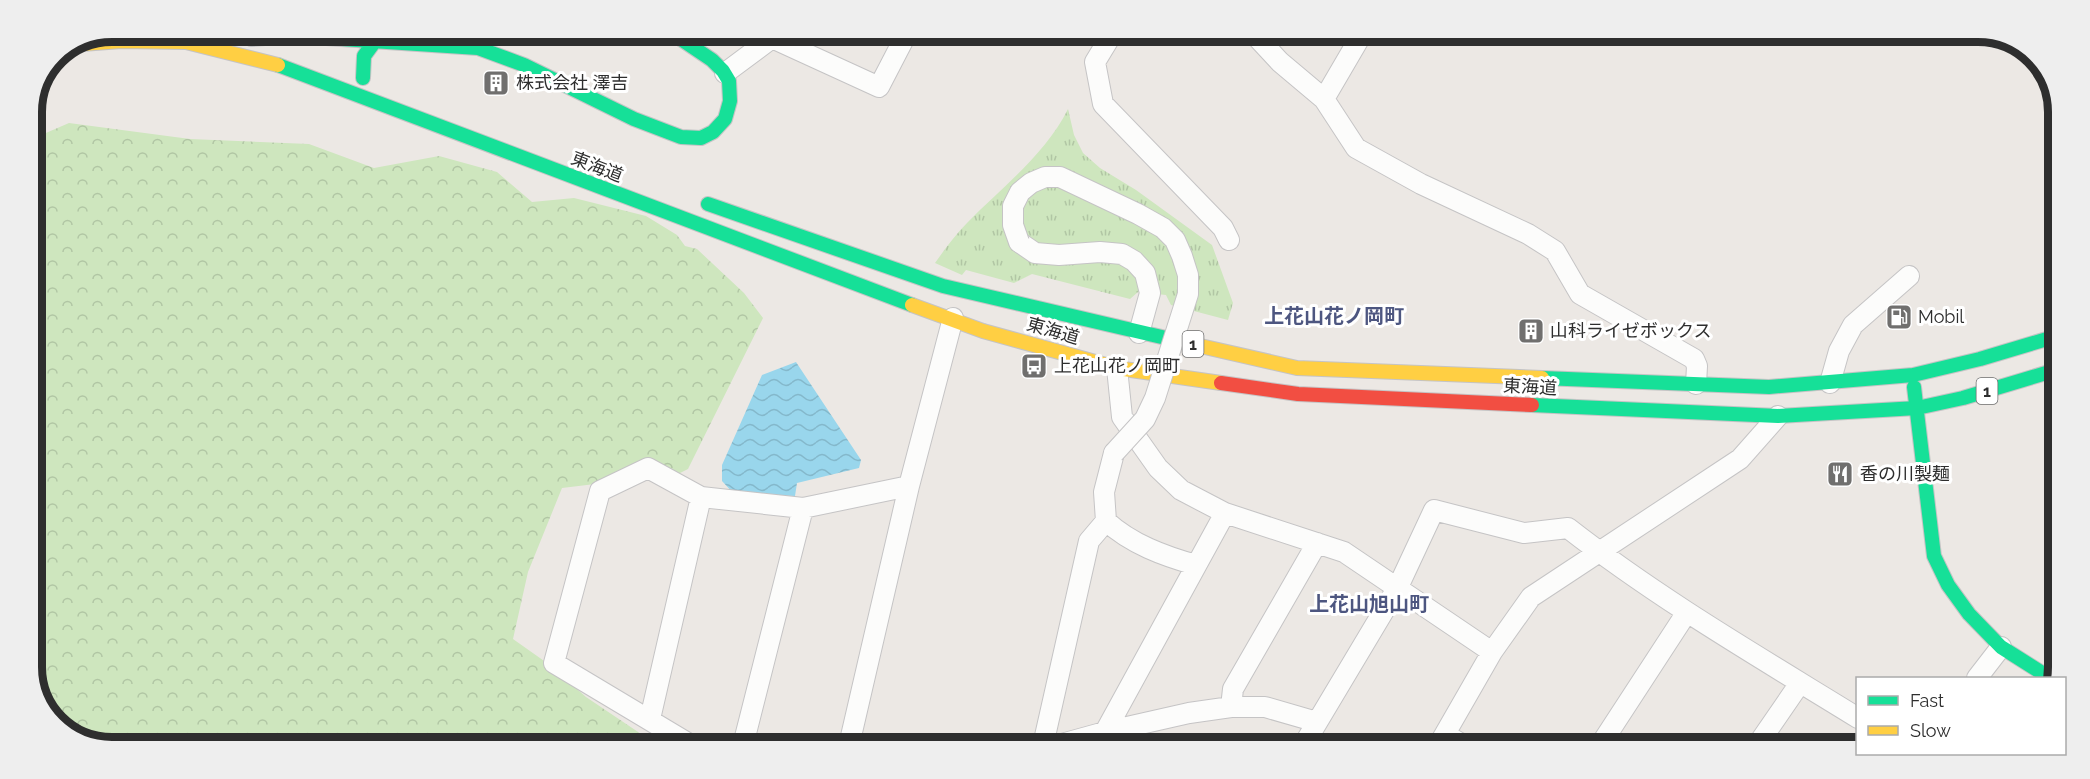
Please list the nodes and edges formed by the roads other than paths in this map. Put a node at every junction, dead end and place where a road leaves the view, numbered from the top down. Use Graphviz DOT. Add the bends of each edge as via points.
graph roads {
  1 [pos="186,42"];
  2 [pos="260,42"];
  3 [pos="374,42"];
  4 [pos="395,42"];
  5 [pos="686,42"];
  6 [pos="764,42"];
  7 [pos="787,42"];
  8 [pos="902,42"];
  9 [pos="1107,42"];
  10 [pos="1261,42"];
  11 [pos="1357,42"];
  12 [pos="291,51"];
  13 [pos="725,73"];
  14 [pos="363,78"];
  15 [pos="1324,99"];
  16 [pos="697,200"];
  17 [pos="1230,240"];
  18 [pos="1909,276"];
  19 [pos="953,318"];
  20 [pos="1139,333"];
  21 [pos="2048,339"];
  22 [pos="1117,368"];
  23 [pos="2048,372"];
  24 [pos="1913,375"];
  25 [pos="1830,383"];
  26 [pos="1696,384"];
  27 [pos="1917,408"];
  28 [pos="1778,416"];
  29 [pos="909,486"];
  30 [pos="701,497"];
  31 [pos="803,508"];
  32 [pos="1226,513"];
  33 [pos="1106,521"];
  34 [pos="1317,543"];
  35 [pos="1599,552"];
  36 [pos="1196,565"];
  37 [pos="1398,587"];
  38 [pos="1687,612"];
  39 [pos="2001,647"];
  40 [pos="1492,652"];
  41 [pos="2047,676"];
  42 [pos="1978,677"];
  43 [pos="1800,683"];
  44 [pos="1231,707"];
  45 [pos="1856,717"];
  46 [pos="650,719"];
  47 [pos="1317,722"];
  48 [pos="1105,732"];
  49 [pos="678,737"];
  50 [pos="745,737"];
  51 [pos="851,737"];
  52 [pos="1045,737"];
  53 [pos="1087,737"];
  54 [pos="1308,737"];
  55 [pos="1444,737"];
  56 [pos="1606,737"];
  57 [pos="1763,737"];
  1 -- 19 [label="main road, 東海道 / 1" via="276,64"];
  2 -- 12 [label="main road"];
  3 -- 14 [label="main road" via="364,56"];
  4 -- 13 [label="main road" via="454,45 503,55 635,121 696,139 718,129 729,112"];
  5 -- 13 [label="main road"];
  6 -- 13 [label="street"];
  7 -- 8 [label="street" via="879,87"];
  9 -- 17 [label="street" via="1095,62 1103,104"];
  10 -- 15 [label="street"];
  11 -- 15 [label="street"];
  15 -- 26 [label="street" via="1356,148 1555,251 1580,294 1694,359"];
  16 -- 20 [label="main road, 東海道 / 1" via="943,286"];
  18 -- 25 [label="street" via="1852,325"];
  19 -- 22 [label="main road, 東海道 / 1" via="983,331"];
  19 -- 29 [label="street"];
  20 -- 26 [label="main road, 東海道 / 1" via="1297,368"];
  20 -- 33 [label="street, bridge" via="1150,293 1145,273 1134,261 1122,254 1100,252 1035,253 1019,242 1012,225 1013,207 1020,192 1031,183 1045,177 1060,177 1163,228 1175,240 1188,275 1188,294 1155,398 1145,419 1114,453 1104,492"];
  21 -- 24 [label="main road, 東海道 / 1"];
  22 -- 28 [label="main road, 東海道 / 1" via="1298,394"];
  22 -- 32 [label="street" via="1122,417 1158,468 1181,490"];
  23 -- 27 [label="main road, 東海道 / 1"];
  24 -- 25 [label="main road, 東海道 / 1"];
  24 -- 27 [label="main road"];
  25 -- 26 [label="main road, 東海道 / 1" via="1769,387"];
  27 -- 28 [label="main road, 東海道 / 1"];
  27 -- 39 [label="main road" via="1934,556 1969,614"];
  28 -- 35 [label="street" via="1740,459"];
  29 -- 31 [label="street"];
  29 -- 51 [label="street"];
  30 -- 31 [label="street"];
  30 -- 46 [label="street"];
  30 -- 46 [label="street" via="648,468 600,491 554,663"];
  31 -- 50 [label="street"];
  32 -- 34 [label="street"];
  32 -- 36 [label="street"];
  33 -- 36 [label="street" via="1118,533 1167,557"];
  33 -- 52 [label="street" via="1089,541"];
  34 -- 37 [label="street" via="1344,552"];
  34 -- 44 [label="street" via="1233,689"];
  35 -- 37 [label="street" via="1568,528 1524,533 1434,510"];
  35 -- 38 [label="street"];
  35 -- 40 [label="street" via="1531,597"];
  36 -- 48 [label="street"];
  37 -- 40 [label="street"];
  37 -- 47 [label="street"];
  38 -- 43 [label="street"];
  38 -- 56 [label="street"];
  39 -- 41 [label="main road"];
  39 -- 42 [label="street"];
  40 -- 55 [label="street"];
  43 -- 45 [label="street"];
  43 -- 57 [label="street"];
  44 -- 47 [label="street" via="1265,706"];
  44 -- 48 [label="street" via="1189,712"];
  46 -- 49 [label="street"];
  47 -- 54 [label="street"];
  48 -- 53 [label="street"];
}
